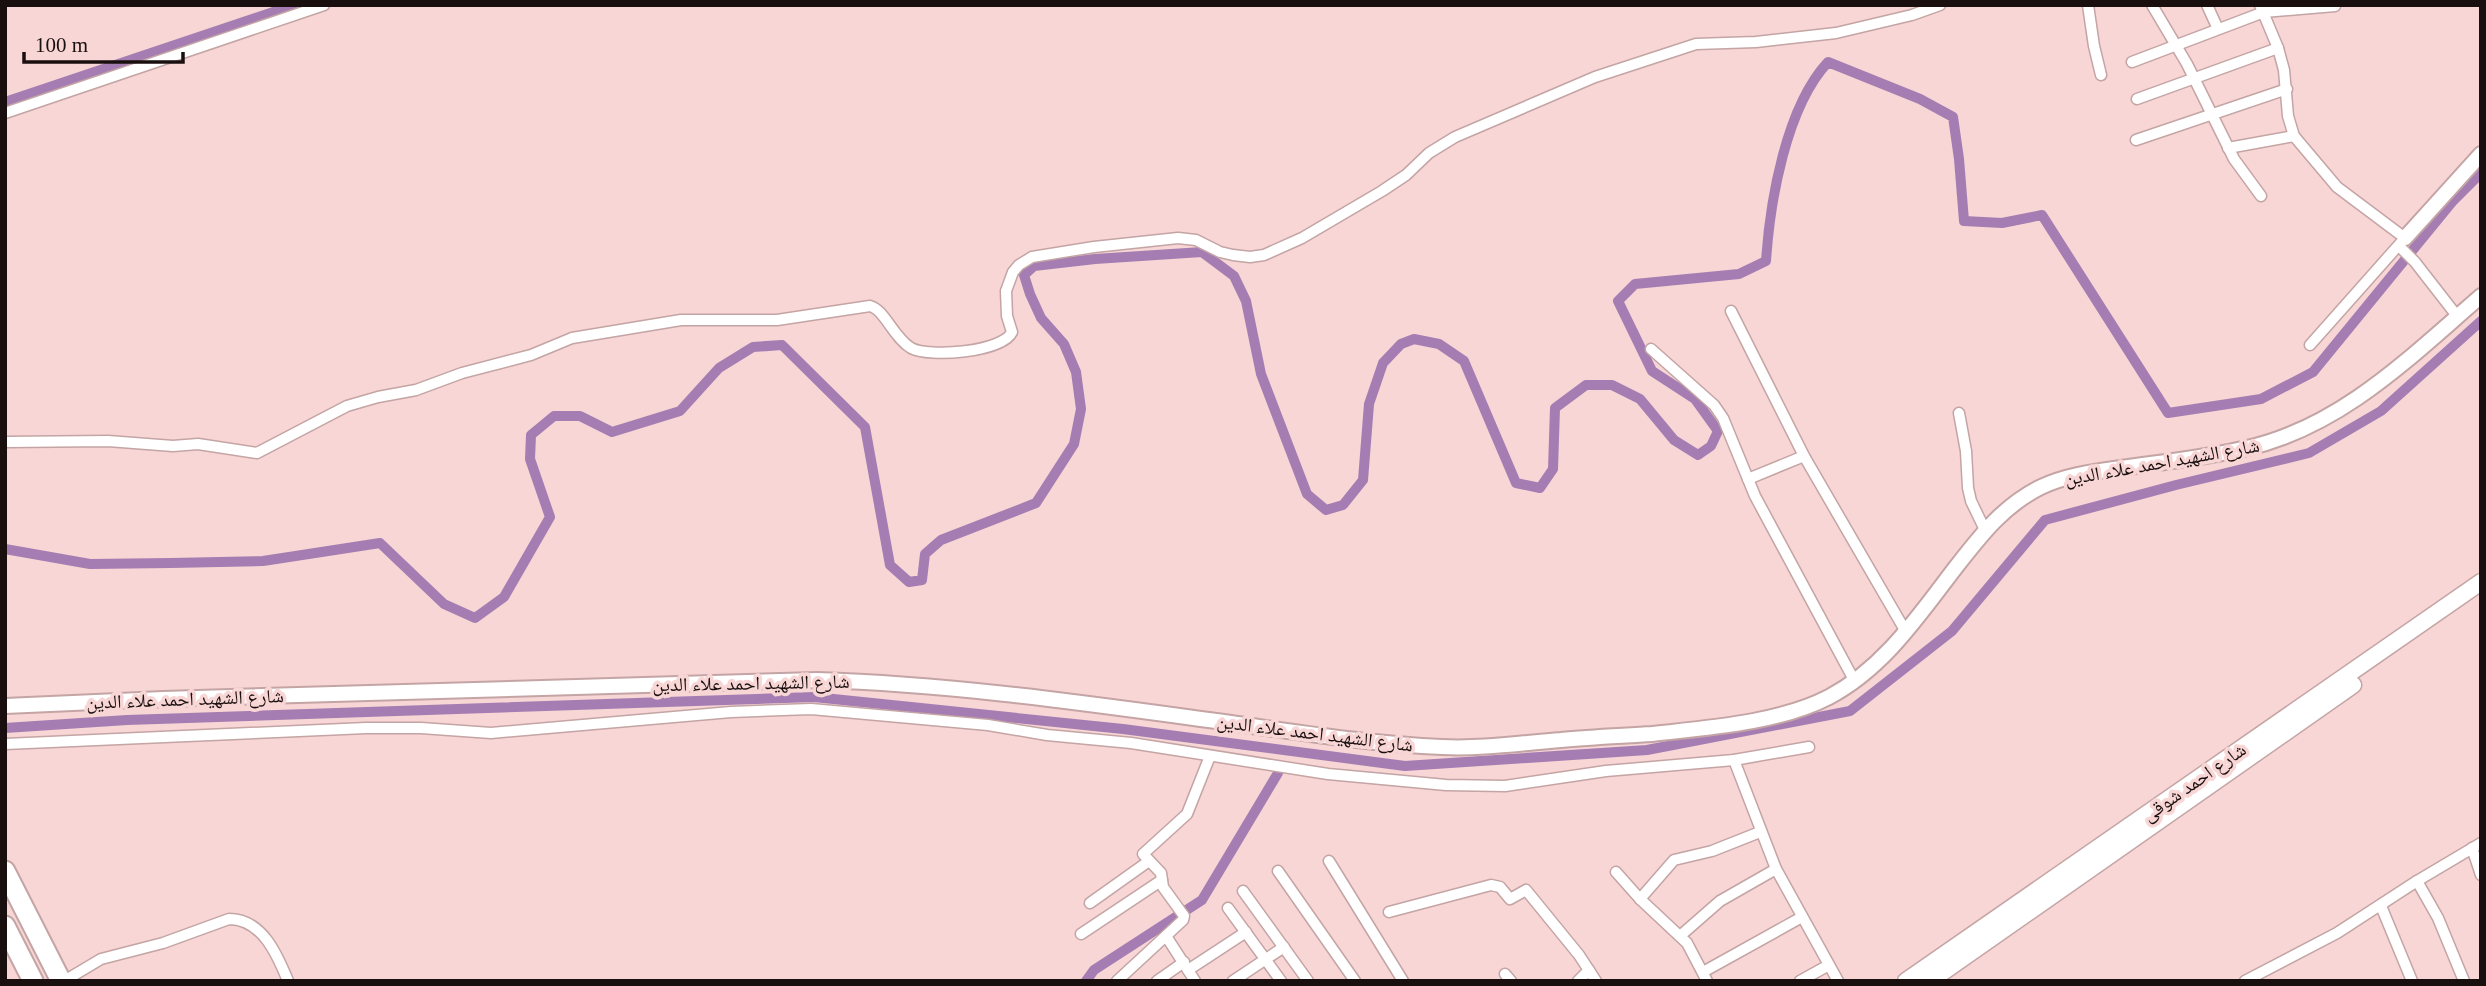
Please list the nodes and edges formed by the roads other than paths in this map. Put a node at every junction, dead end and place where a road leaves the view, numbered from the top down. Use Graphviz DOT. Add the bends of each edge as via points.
graph roads {
  1 [pos="324,5"];
  2 [pos="1940,5"];
  3 [pos="2088,5"];
  4 [pos="2152,5"];
  5 [pos="2207,5"];
  6 [pos="2335,6"];
  7 [pos="2284,8"];
  8 [pos="2262,9"];
  9 [pos="2218,29"];
  10 [pos="2176,44"];
  11 [pos="2278,48"];
  12 [pos="2132,62"];
  13 [pos="2101,75"];
  14 [pos="2194,78"];
  15 [pos="2287,89"];
  16 [pos="2137,99"];
  17 [pos="5,113"];
  18 [pos="2211,115"];
  19 [pos="2294,136"];
  20 [pos="2136,140"];
  21 [pos="2228,148"];
  22 [pos="2481,154"];
  23 [pos="2261,196"];
  24 [pos="2403,245"];
  25 [pos="2481,296"];
  26 [pos="1731,311"];
  27 [pos="2457,316"];
  28 [pos="2310,345"];
  29 [pos="1651,349"];
  30 [pos="1959,413"];
  31 [pos="5,442"];
  32 [pos="1804,456"];
  33 [pos="1748,479"];
  34 [pos="1985,530"];
  35 [pos="2481,582"];
  36 [pos="2481,595"];
  37 [pos="1906,632"];
  38 [pos="1854,680"];
  39 [pos="5,706"];
  40 [pos="5,744"];
  41 [pos="1809,747"];
  42 [pos="1210,756"];
  43 [pos="1734,760"];
  44 [pos="1760,832"];
  45 [pos="2476,846"];
  46 [pos="1149,861"];
  47 [pos="1329,861"];
  48 [pos="1776,870"];
  49 [pos="5,871"];
  50 [pos="1278,871"];
  51 [pos="1616,872"];
  52 [pos="2481,875"];
  53 [pos="1163,880"];
  54 [pos="2417,881"];
  55 [pos="1243,891"];
  56 [pos="1640,899"];
  57 [pos="1090,903"];
  58 [pos="2381,906"];
  59 [pos="1228,908"];
  60 [pos="1389,912"];
  61 [pos="1802,917"];
  62 [pos="5,926"];
  63 [pos="1245,932"];
  64 [pos="1081,934"];
  65 [pos="1166,936"];
  66 [pos="1680,936"];
  67 [pos="1284,947"];
  68 [pos="1266,960"];
  69 [pos="1829,965"];
  70 [pos="1186,966"];
  71 [pos="1589,970"];
  72 [pos="1705,976"];
  73 [pos="33,981"];
  74 [pos="62,981"];
  75 [pos="288,981"];
  76 [pos="1117,981"];
  77 [pos="1157,981"];
  78 [pos="1195,981"];
  79 [pos="1233,981"];
  80 [pos="1281,981"];
  81 [pos="1308,981"];
  82 [pos="1355,981"];
  83 [pos="1403,981"];
  84 [pos="1578,981"];
  85 [pos="1597,981"];
  86 [pos="1800,981"];
  87 [pos="1838,981"];
  88 [pos="1906,981"];
  89 [pos="1930,981"];
  90 [pos="2245,981"];
  91 [pos="2412,981"];
  92 [pos="2464,981"];
  1 -- 17 [label="street"];
  2 -- 31 [label="street" via="1836,33 1696,44 1595,77 1455,137 1382,191 1264,255 1233,255 1178,238 1032,257 1013,272 1006,290 1010,337 965,351 918,351 902,342 878,309 870,306 777,320 681,320 572,338 416,390 347,406 257,453 198,444"];
  3 -- 13 [label="street"];
  4 -- 10 [label="street"];
  5 -- 9 [label="street"];
  6 -- 7 [label="street"];
  7 -- 8 [label="street"];
  8 -- 9 [label="street"];
  8 -- 11 [label="street"];
  9 -- 10 [label="street"];
  10 -- 12 [label="street"];
  10 -- 14 [label="street"];
  11 -- 14 [label="street"];
  11 -- 15 [label="street"];
  14 -- 16 [label="street"];
  14 -- 18 [label="street"];
  15 -- 18 [label="street"];
  15 -- 19 [label="street"];
  18 -- 20 [label="street"];
  18 -- 21 [label="street"];
  19 -- 21 [label="street"];
  19 -- 24 [label="street" via="2337,187"];
  21 -- 23 [label="street"];
  22 -- 24 [label="main road"];
  24 -- 27 [label="street"];
  24 -- 28 [label="street"];
  25 -- 27 [label="main road, شارع الشهيد احمد علاء الدين"];
  26 -- 32 [label="street"];
  27 -- 34 [label="main road, شارع الشهيد احمد علاء الدين" via="2368,392 2301,431 2246,448 2064,478 2008,507"];
  29 -- 33 [label="street" via="1714,405"];
  30 -- 34 [label="street" via="1971,501"];
  32 -- 33 [label="street"];
  32 -- 37 [label="street"];
  33 -- 38 [label="street"];
  34 -- 37 [label="main road, شارع الشهيد احمد علاء الدين"];
  35 -- 88 [label="main road, شارع احمد شوقى"];
  36 -- 89 [label="main road, شارع احمد شوقى"];
  37 -- 38 [label="main road, شارع الشهيد احمد علاء الدين"];
  38 -- 39 [label="main road, شارع الشهيد احمد علاء الدين" via="1829,697 1755,720 1671,732 1482,747 1335,737 1057,699 890,682 817,680"];
  40 -- 42 [label="street" via="366,727 504,733 670,716 811,709 975,723"];
  41 -- 43 [label="street"];
  42 -- 43 [label="street" via="1328,774 1505,786 1606,771"];
  42 -- 46 [label="street" via="1187,814 1143,852"];
  43 -- 44 [label="street"];
  44 -- 48 [label="street"];
  44 -- 56 [label="street" via="1674,860"];
  45 -- 52 [label="street"];
  45 -- 54 [label="street"];
  46 -- 53 [label="street"];
  46 -- 57 [label="street"];
  47 -- 83 [label="street"];
  48 -- 61 [label="street"];
  48 -- 66 [label="street" via="1720,901"];
  49 -- 74 [label="highway"];
  50 -- 82 [label="street"];
  51 -- 56 [label="street"];
  53 -- 64 [label="street"];
  53 -- 65 [label="street" via="1182,913 1182,922"];
  54 -- 58 [label="street"];
  54 -- 92 [label="street"];
  55 -- 67 [label="street"];
  56 -- 66 [label="street"];
  58 -- 90 [label="street"];
  58 -- 91 [label="street"];
  59 -- 63 [label="street"];
  60 -- 71 [label="street" via="1491,885 1500,887 1510,900 1526,890"];
  61 -- 69 [label="street"];
  61 -- 72 [label="street"];
  62 -- 73 [label="highway"];
  63 -- 68 [label="street"];
  63 -- 70 [label="street"];
  65 -- 70 [label="street"];
  65 -- 76 [label="street"];
  66 -- 72 [label="street"];
  67 -- 68 [label="street"];
  67 -- 81 [label="street"];
  68 -- 79 [label="street"];
  68 -- 80 [label="street"];
  69 -- 86 [label="street"];
  69 -- 87 [label="street"];
  70 -- 77 [label="street"];
  70 -- 78 [label="street"];
  71 -- 84 [label="street"];
  71 -- 85 [label="street"];
  74 -- 75 [label="street" via="101,959 229,919 258,929"];
}
